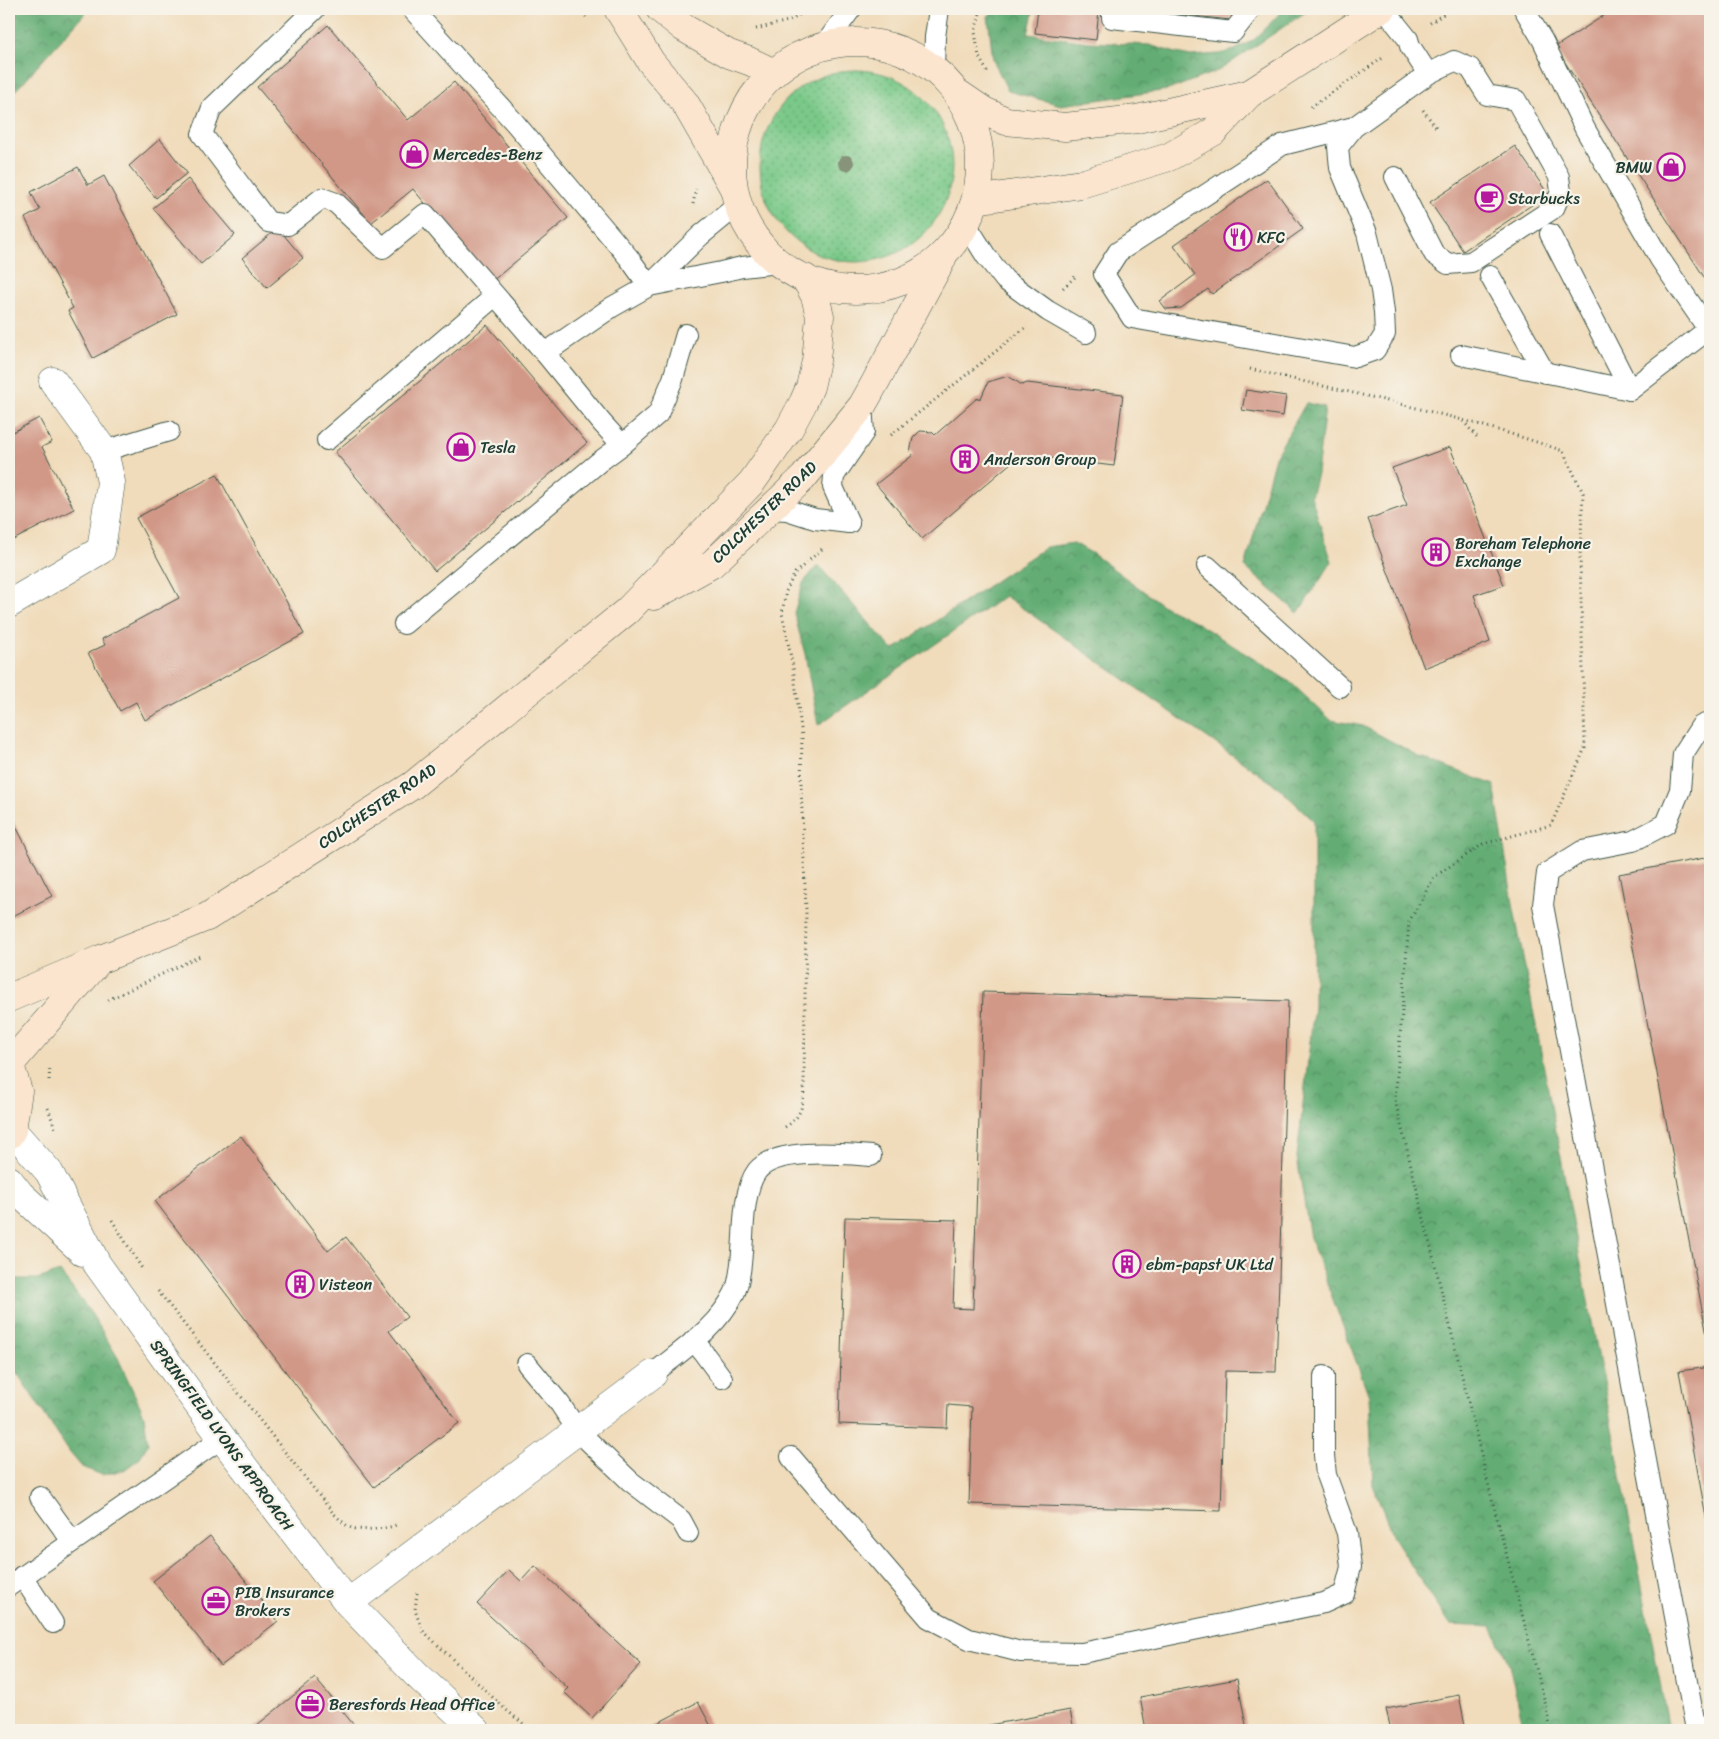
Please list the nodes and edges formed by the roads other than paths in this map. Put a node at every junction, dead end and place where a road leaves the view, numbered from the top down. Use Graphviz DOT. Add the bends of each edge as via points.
graph roads {
  1 [pos="315,9"];
  2 [pos="412,9"];
  3 [pos="618,9"];
  4 [pos="660,9"];
  5 [pos="851,9"];
  6 [pos="939,9"];
  7 [pos="1112,9"];
  8 [pos="1251,9"];
  9 [pos="1382,9"];
  10 [pos="1524,9"];
  11 [pos="823,47"];
  12 [pos="934,69"];
  13 [pos="774,73"];
  14 [pos="1428,74"];
  15 [pos="956,91"];
  16 [pos="1249,94"];
  17 [pos="1354,127"];
  18 [pos="1395,177"];
  19 [pos="736,196"];
  20 [pos="971,212"];
  21 [pos="1550,234"];
  22 [pos="946,251"];
  23 [pos="780,263"];
  24 [pos="1490,276"];
  25 [pos="805,278"];
  26 [pos="649,286"];
  27 [pos="495,296"];
  28 [pos="1709,330"];
  29 [pos="1086,333"];
  30 [pos="686,334"];
  31 [pos="545,353"];
  32 [pos="1461,356"];
  33 [pos="1545,373"];
  34 [pos="53,380"];
  35 [pos="1630,390"];
  36 [pos="862,406"];
  37 [pos="169,431"];
  38 [pos="328,440"];
  39 [pos="622,445"];
  40 [pos="104,451"];
  41 [pos="770,509"];
  42 [pos="1207,566"];
  43 [pos="9,604"];
  44 [pos="627,611"];
  45 [pos="404,624"];
  46 [pos="1340,687"];
  47 [pos="1710,722"];
  48 [pos="101,959"];
  49 [pos="9,998"];
  50 [pos="10,1063"];
  51 [pos="11,1132"];
  52 [pos="871,1156"];
  53 [pos="9,1180"];
  54 [pos="97,1264"];
  55 [pos="694,1340"];
  56 [pos="527,1364"];
  57 [pos="654,1374"];
  58 [pos="1324,1376"];
  59 [pos="722,1378"];
  60 [pos="578,1431"];
  61 [pos="222,1438"];
  62 [pos="791,1457"];
  63 [pos="40,1496"];
  64 [pos="688,1533"];
  65 [pos="72,1541"];
  66 [pos="15,1581"];
  67 [pos="348,1604"];
  68 [pos="53,1623"];
  69 [pos="476,1730"];
  70 [pos="1696,1730"];
  1 -- 27 [label="lane" via="212,108 202,134 268,222 288,225 322,198 336,203 383,248 425,214"];
  2 -- 26 [label="lane" via="515,123"];
  3 -- 19 [label="main road" via="651,62 685,103"];
  4 -- 13 [label="main road" via="684,28 730,54"];
  5 -- 11 [label="lane"];
  6 -- 12 [label="lane"];
  7 -- 8 [label="lane" via="1112,18 1233,32"];
  9 -- 14 [label="lane" via="1408,38"];
  9 -- 16 [label="main road"];
  10 -- 28 [label="lane" via="1585,129 1660,259"];
  11 -- 12 [label="main road" via="860,42 887,46 914,56"];
  11 -- 13 [label="main road" via="804,54"];
  12 -- 15 [label="main road"];
  13 -- 19 [label="main road" via="750,102 739,127 733,152"];
  14 -- 17 [label="lane"];
  14 -- 18 [label="lane" via="1454,61 1470,68 1487,95 1516,100 1559,177 1561,192 1554,208 1470,262 1448,264 1434,254"];
  15 -- 16 [label="main road" via="984,111 1006,121 1065,127 1137,119"];
  15 -- 20 [label="main road" via="978,140 981,167"];
  16 -- 20 [label="main road" via="1213,132 1169,157"];
  17 -- 17 [label="lane" via="1282,145 1118,252 1104,274 1132,318 1355,357 1375,350 1385,334 1384,312 1367,233 1340,168 1338,147"];
  19 -- 23 [label="main road" via="757,239"];
  19 -- 26 [label="lane"];
  20 -- 22 [label="main road" via="958,238"];
  20 -- 29 [label="lane" via="986,256 1005,280"];
  21 -- 35 [label="lane"];
  22 -- 25 [label="main road" via="924,270 881,287 841,288"];
  22 -- 36 [label="main road, COLCHESTER ROAD"];
  23 -- 25 [label="main road"];
  23 -- 26 [label="lane" via="742,267"];
  24 -- 33 [label="lane"];
  25 -- 44 [label="main road, COLCHESTER ROAD" via="815,296 820,316 816,361 803,403 752,482"];
  26 -- 31 [label="lane" via="612,306"];
  27 -- 31 [label="lane"];
  27 -- 38 [label="lane"];
  28 -- 35 [label="lane"];
  30 -- 39 [label="lane" via="673,379 658,414"];
  31 -- 39 [label="lane"];
  32 -- 33 [label="lane"];
  33 -- 35 [label="lane"];
  34 -- 40 [label="street"];
  36 -- 41 [label="main road, COLCHESTER ROAD" via="803,478"];
  36 -- 41 [label="lane" via="864,432 834,476 833,487 849,523"];
  37 -- 40 [label="lane"];
  39 -- 45 [label="lane"];
  40 -- 43 [label="street" via="111,482 101,550"];
  41 -- 44 [label="main road, COLCHESTER ROAD" via="712,564"];
  42 -- 46 [label="lane"];
  44 -- 48 [label="main road, COLCHESTER ROAD" via="413,785 207,917"];
  47 -- 70 [label="lane" via="1701,726 1683,754 1680,790 1666,824 1633,841 1582,851 1547,873 1543,905"];
  48 -- 49 [label="main road, COLCHESTER ROAD"];
  48 -- 50 [label="main road, COLCHESTER ROAD"];
  50 -- 51 [label="main road" via="18,1091"];
  51 -- 54 [label="street, SPRINGFIELD LYONS APPROACH" via="50,1172"];
  52 -- 55 [label="lane" via="815,1153 771,1160 757,1171 748,1192 736,1292 716,1321"];
  53 -- 54 [label="street, SPRINGFIELD LYONS APPROACH" via="20,1194"];
  54 -- 61 [label="street, SPRINGFIELD LYONS APPROACH"];
  55 -- 57 [label="lane"];
  55 -- 59 [label="lane"];
  56 -- 60 [label="lane"];
  57 -- 60 [label="street"];
  58 -- 62 [label="lane" via="1326,1476 1347,1533 1351,1566 1344,1594 1324,1604 1082,1653 1021,1652 969,1639 929,1618"];
  60 -- 64 [label="lane" via="630,1481 681,1520"];
  60 -- 67 [label="street"];
  61 -- 65 [label="lane"];
  61 -- 67 [label="street, SPRINGFIELD LYONS APPROACH"];
  63 -- 65 [label="lane"];
  65 -- 66 [label="lane"];
  66 -- 68 [label="lane"];
  67 -- 69 [label="street, SPRINGFIELD LYONS APPROACH"];
}
